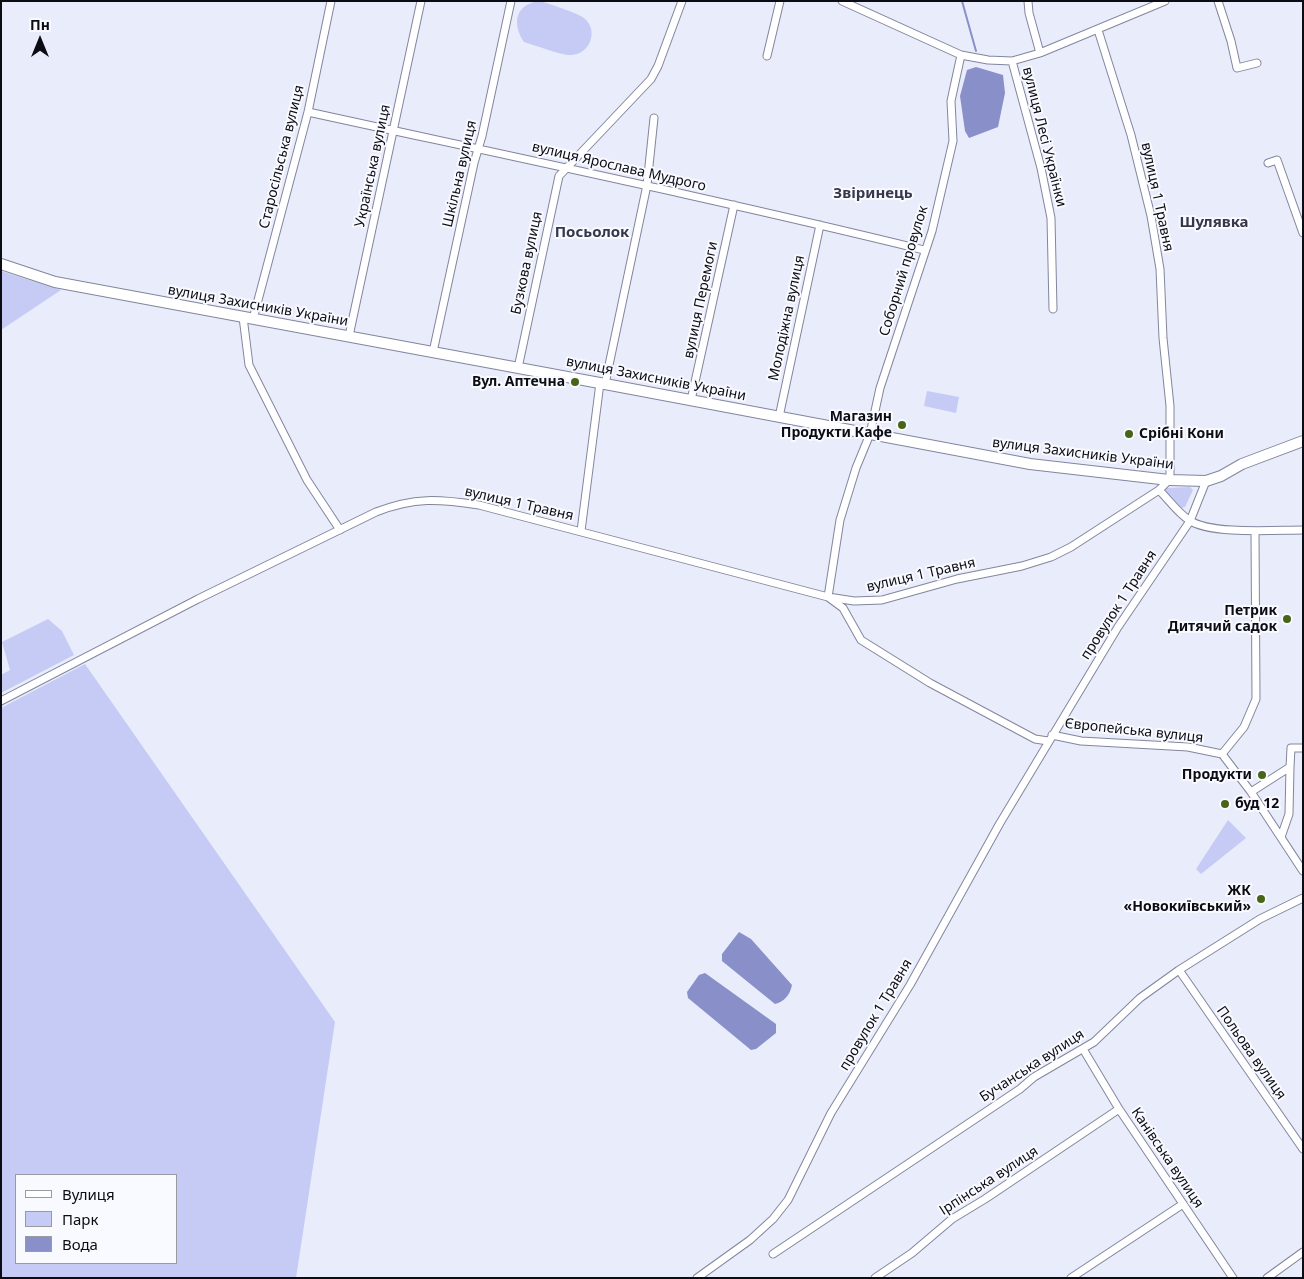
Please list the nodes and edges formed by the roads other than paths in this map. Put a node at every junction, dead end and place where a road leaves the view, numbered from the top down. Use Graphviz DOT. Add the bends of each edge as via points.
graph roads {
  1 [pos="331,1"];
  2 [pos="421,1"];
  3 [pos="511,1"];
  4 [pos="682,1"];
  5 [pos="780,1"];
  6 [pos="842,1"];
  7 [pos="1028,1"];
  8 [pos="1165,1"];
  9 [pos="1218,1"];
  10 [pos="1098,30"];
  11 [pos="1040,53"];
  12 [pos="961,55"];
  13 [pos="767,56"];
  14 [pos="1012,61"];
  15 [pos="1258,63"];
  16 [pos="308,112"];
  17 [pos="654,118"];
  18 [pos="394,130"];
  19 [pos="479,148"];
  20 [pos="1268,163"];
  21 [pos="568,167"];
  22 [pos="647,185"];
  23 [pos="734,205"];
  24 [pos="820,225"];
  25 [pos="1303,234"];
  26 [pos="924,250"];
  27 [pos="1,264"];
  28 [pos="1053,309"];
  29 [pos="248,318"];
  30 [pos="349,336"];
  31 [pos="433,352"];
  32 [pos="518,368"];
  33 [pos="602,383"];
  34 [pos="692,400"];
  35 [pos="779,417"];
  36 [pos="870,434"];
  37 [pos="1303,441"];
  38 [pos="1169,480"];
  39 [pos="1206,481"];
  40 [pos="1159,490"];
  41 [pos="1190,521"];
  42 [pos="340,530"];
  43 [pos="1303,530"];
  44 [pos="1254,531"];
  45 [pos="581,532"];
  46 [pos="828,597"];
  47 [pos="1,701"];
  48 [pos="1050,738"];
  49 [pos="1303,748"];
  50 [pos="1222,754"];
  51 [pos="1290,767"];
  52 [pos="1251,792"];
  53 [pos="1281,838"];
  54 [pos="1303,871"];
  55 [pos="1303,898"];
  56 [pos="1179,970"];
  57 [pos="1083,1049"];
  58 [pos="1119,1110"];
  59 [pos="1303,1149"];
  60 [pos="1183,1204"];
  61 [pos="1303,1252"];
  62 [pos="772,1254"];
  63 [pos="697,1278"];
  64 [pos="875,1278"];
  65 [pos="1071,1278"];
  66 [pos="1233,1278"];
  67 [pos="1267,1278"];
  1 -- 16 [label="street, Старосільська вулиця"];
  2 -- 18 [label="street, Українська вулиця"];
  3 -- 19 [label="street, Шкільна вулиця"];
  4 -- 21 [label="street, Бузкова вулиця" via="651,79"];
  5 -- 13 [label="street"];
  6 -- 12 [label="street"];
  7 -- 11 [label="street, вулиця Лесі Українки"];
  8 -- 10 [label="street"];
  9 -- 15 [label="street" via="1237,68"];
  10 -- 11 [label="street"];
  10 -- 38 [label="street, вулиця 1 Травня" via="1131,135 1160,269 1170,406"];
  11 -- 14 [label="street"];
  12 -- 14 [label="street"];
  12 -- 26 [label="street, Соборний провулок" via="951,101 953,142 932,231"];
  14 -- 28 [label="street, вулиця Лесі Українки" via="1051,218"];
  16 -- 18 [label="street, вулиця Ярослава Мудрого"];
  16 -- 29 [label="street, Старосільська вулиця"];
  17 -- 22 [label="street"];
  18 -- 19 [label="street, вулиця Ярослава Мудрого"];
  18 -- 30 [label="street, Українська вулиця"];
  19 -- 21 [label="street, вулиця Ярослава Мудрого"];
  19 -- 31 [label="street, Шкільна вулиця"];
  20 -- 25 [label="street" via="1277,160"];
  21 -- 22 [label="street, вулиця Ярослава Мудрого"];
  21 -- 32 [label="street, Бузкова вулиця" via="559,176"];
  22 -- 23 [label="street, вулиця Ярослава Мудрого"];
  22 -- 33 [label="street"];
  23 -- 24 [label="street, вулиця Ярослава Мудрого"];
  23 -- 34 [label="street, вулиця Перемоги"];
  24 -- 26 [label="street, вулиця Ярослава Мудрого"];
  24 -- 35 [label="street, Молодіжна вулиця"];
  26 -- 36 [label="street, Соборний провулок" via="880,388"];
  27 -- 29 [label="street, вулиця Захисників України" via="55,282"];
  29 -- 30 [label="street, вулиця Захисників України"];
  29 -- 42 [label="street" via="249,365 306,480"];
  30 -- 31 [label="street, вулиця Захисників України"];
  31 -- 32 [label="street, вулиця Захисників України"];
  32 -- 33 [label="street, вулиця Захисників України"];
  33 -- 34 [label="street, вулиця Захисників України"];
  33 -- 45 [label="street"];
  34 -- 35 [label="street, вулиця Захисників України"];
  35 -- 36 [label="street, вулиця Захисників України"];
  36 -- 38 [label="street, вулиця Захисників України" via="1030,464"];
  36 -- 46 [label="street, Соборний провулок" via="840,520"];
  37 -- 39 [label="street, вулиця Захисників України"];
  38 -- 39 [label="street, вулиця Захисників України"];
  38 -- 40 [label="street, вулиця 1 Травня"];
  39 -- 41 [label="street, провулок 1 Травня"];
  40 -- 41 [label="street, вулиця Захисників України"];
  40 -- 46 [label="street, вулиця 1 Травня" via="1051,557 882,600 854,601"];
  41 -- 44 [label="street" via="1226,530"];
  41 -- 48 [label="street, провулок 1 Травня" via="1118,627"];
  42 -- 45 [label="street, вулиця 1 Травня" via="400,503 428,500 479,506"];
  42 -- 47 [label="street, вулиця 1 Травня"];
  43 -- 44 [label="street"];
  44 -- 50 [label="street" via="1256,699 1244,727"];
  45 -- 46 [label="street, вулиця 1 Травня"];
  46 -- 48 [label="street" via="843,608 861,640 930,683 1035,740"];
  48 -- 50 [label="street, Європейська вулиця" via="1188,747"];
  48 -- 63 [label="street, провулок 1 Травня" via="910,985 831,1113 788,1200 750,1240"];
  49 -- 51 [label="street" via="1291,748"];
  50 -- 52 [label="street"];
  51 -- 52 [label="street"];
  51 -- 53 [label="street" via="1288,814"];
  52 -- 53 [label="street"];
  53 -- 54 [label="street"];
  55 -- 56 [label="street, Бучанська вулиця" via="1260,919"];
  56 -- 57 [label="street, Бучанська вулиця" via="1140,998"];
  56 -- 59 [label="street, Польова вулиця"];
  57 -- 58 [label="street, Канівська вулиця"];
  57 -- 62 [label="street, Бучанська вулиця" via="1034,1077"];
  58 -- 60 [label="street, Канівська вулиця"];
  58 -- 64 [label="street, Ірпінська вулиця" via="952,1219 912,1253"];
  60 -- 65 [label="street"];
  60 -- 66 [label="street, Канівська вулиця"];
  61 -- 67 [label="street"];
}
